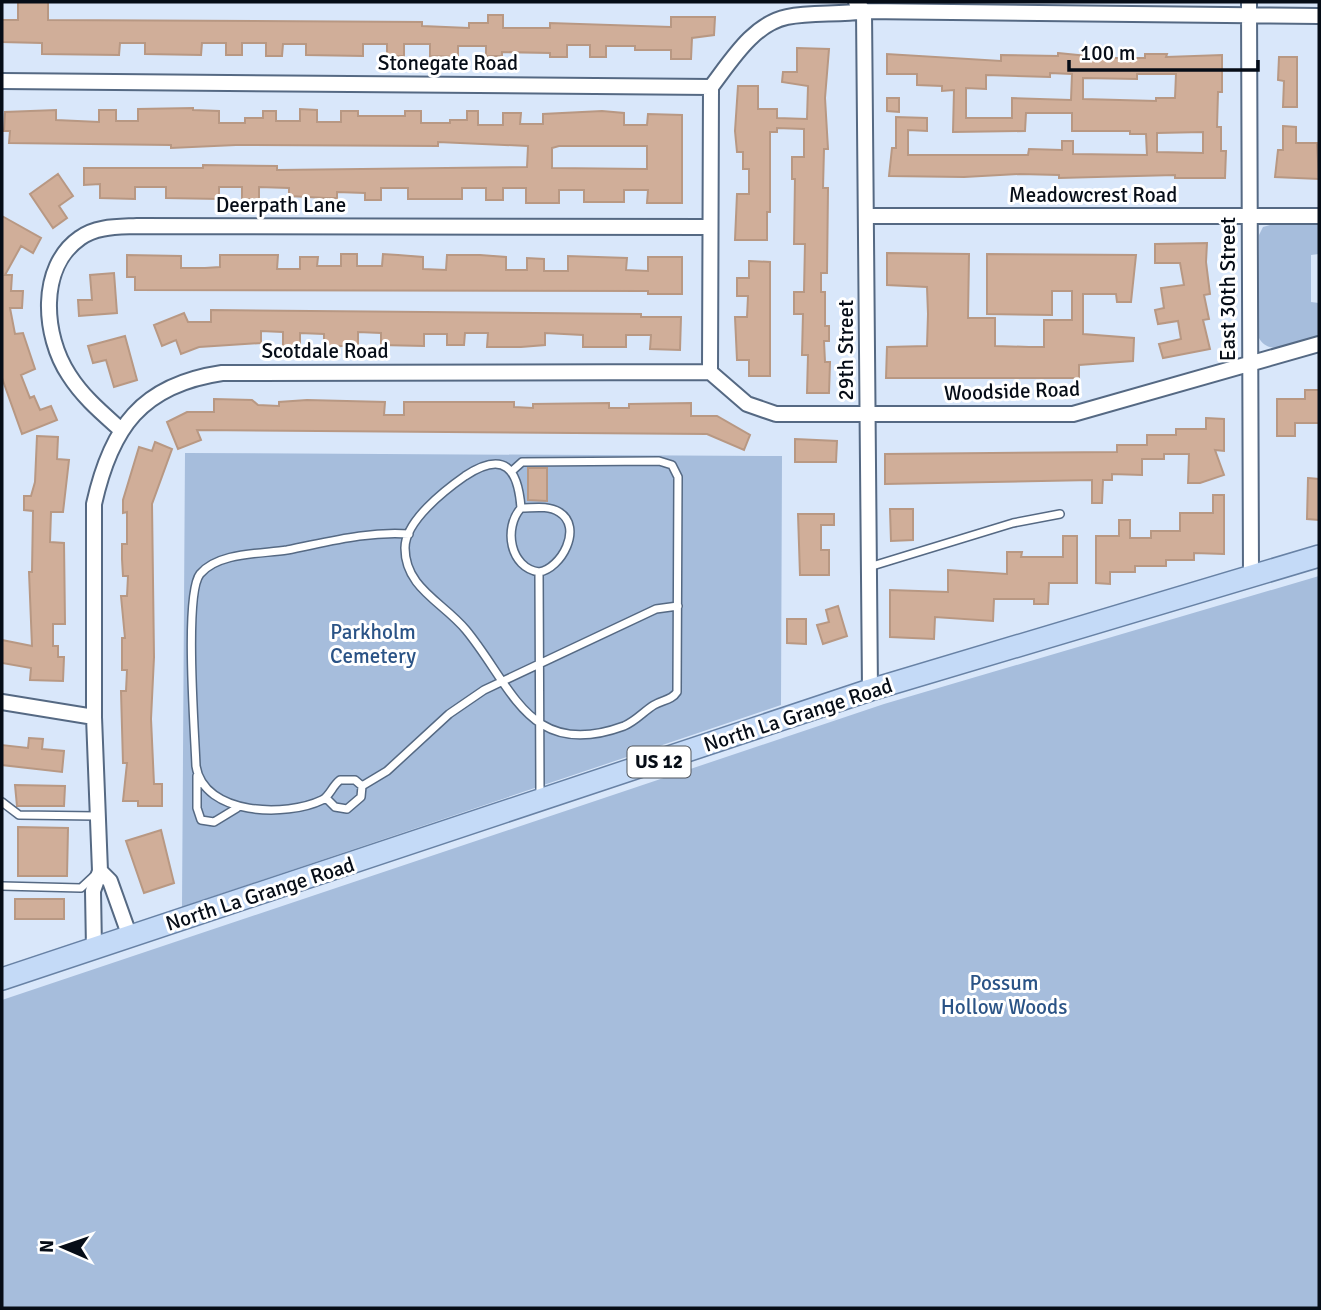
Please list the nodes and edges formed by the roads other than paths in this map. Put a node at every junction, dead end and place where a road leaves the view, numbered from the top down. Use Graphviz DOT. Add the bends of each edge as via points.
graph roads {
  1 [pos="860,6"];
  2 [pos="1249,9"];
  3 [pos="1319,16"];
  4 [pos="2,80"];
  5 [pos="710,87"];
  6 [pos="866,216"];
  7 [pos="1249,216"];
  8 [pos="1319,216"];
  9 [pos="710,227"];
  10 [pos="1319,344"];
  11 [pos="1249,366"];
  12 [pos="710,372"];
  13 [pos="867,414"];
  14 [pos="120,429"];
  15 [pos="512,471"];
  16 [pos="521,508"];
  17 [pos="1060,513"];
  18 [pos="409,534"];
  19 [pos="1319,556"];
  20 [pos="868,567"];
  21 [pos="539,572"];
  22 [pos="1251,576"];
  23 [pos="678,606"];
  24 [pos="540,664"];
  25 [pos="501,681"];
  26 [pos="870,690"];
  27 [pos="2,702"];
  28 [pos="94,717"];
  29 [pos="540,723"];
  30 [pos="197,775"];
  31 [pos="362,786"];
  32 [pos="326,798"];
  33 [pos="2,802"];
  34 [pos="540,802"];
  35 [pos="237,808"];
  36 [pos="96,816"];
  37 [pos="100,871"];
  38 [pos="2,886"];
  39 [pos="130,937"];
  40 [pos="94,949"];
  41 [pos="2,979"];
  1 -- 2 [label="street"];
  1 -- 5 [label="street" via="788,17 766,26"];
  1 -- 6 [label="street, 29th Street"];
  2 -- 3 [label="street"];
  2 -- 7 [label="street, East 30th Street"];
  4 -- 5 [label="street, Stonegate Road"];
  5 -- 9 [label="street"];
  6 -- 7 [label="street, Meadowcrest Road"];
  6 -- 13 [label="street, 29th Street"];
  7 -- 8 [label="street, Meadowcrest Road"];
  7 -- 11 [label="street, East 30th Street"];
  9 -- 12 [label="street"];
  9 -- 14 [label="street, Deerpath Lane" via="137,226 95,230 81,237 60,259 51,287 50,319 67,373 91,404"];
  10 -- 11 [label="street, Woodside Road"];
  11 -- 13 [label="street, Woodside Road" via="1073,414"];
  11 -- 22 [label="street, East 30th Street"];
  12 -- 13 [label="street, Woodside Road" via="747,404 776,414"];
  12 -- 14 [label="street, Scotdale Road" via="222,373 191,377 162,392"];
  13 -- 20 [label="street, 29th Street"];
  14 -- 28 [label="street, Scotdale Road" via="100,476 94,504"];
  15 -- 16 [label="lane"];
  15 -- 18 [label="lane" via="496,465 475,470 430,504"];
  15 -- 23 [label="lane" via="522,462 659,461 672,465 678,477"];
  16 -- 21 [label="lane" via="512,529 513,549 520,563"];
  16 -- 21 [label="lane" via="561,513 568,526 562,556 551,568"];
  17 -- 20 [label="lane"];
  18 -- 25 [label="lane" via="405,547 413,581 466,630"];
  18 -- 30 [label="lane" via="376,533 237,557 200,574 193,601"];
  19 -- 22 [label="main road, North La Grange Road / US 12"];
  20 -- 26 [label="street, 29th Street"];
  21 -- 24 [label="lane"];
  22 -- 26 [label="main road, North La Grange Road / US 12"];
  23 -- 24 [label="lane" via="656,609"];
  23 -- 29 [label="lane" via="675,696 653,705 629,724 601,733 571,734"];
  24 -- 25 [label="lane"];
  24 -- 29 [label="lane"];
  25 -- 29 [label="lane" via="516,704"];
  25 -- 31 [label="lane" via="464,702 398,762"];
  26 -- 34 [label="main road, North La Grange Road / US 12"];
  27 -- 28 [label="street"];
  28 -- 36 [label="street, Scotdale Road"];
  29 -- 34 [label="lane"];
  30 -- 35 [label="lane" via="208,789"];
  30 -- 35 [label="lane" via="201,820 214,822"];
  31 -- 32 [label="lane" via="355,780 340,780"];
  31 -- 32 [label="lane" via="361,797 347,809 335,807"];
  32 -- 35 [label="lane" via="279,808"];
  33 -- 36 [label="lane" via="19,815"];
  34 -- 39 [label="main road, North La Grange Road / US 12"];
  36 -- 37 [label="street, Scotdale Road"];
  37 -- 38 [label="lane" via="81,888"];
  37 -- 39 [label="street, Scotdale Road" via="110,881"];
  37 -- 40 [label="street, Scotdale Road" via="93,891"];
  39 -- 40 [label="main road, North La Grange Road / US 12"];
  40 -- 41 [label="main road, North La Grange Road / US 12"];
}
